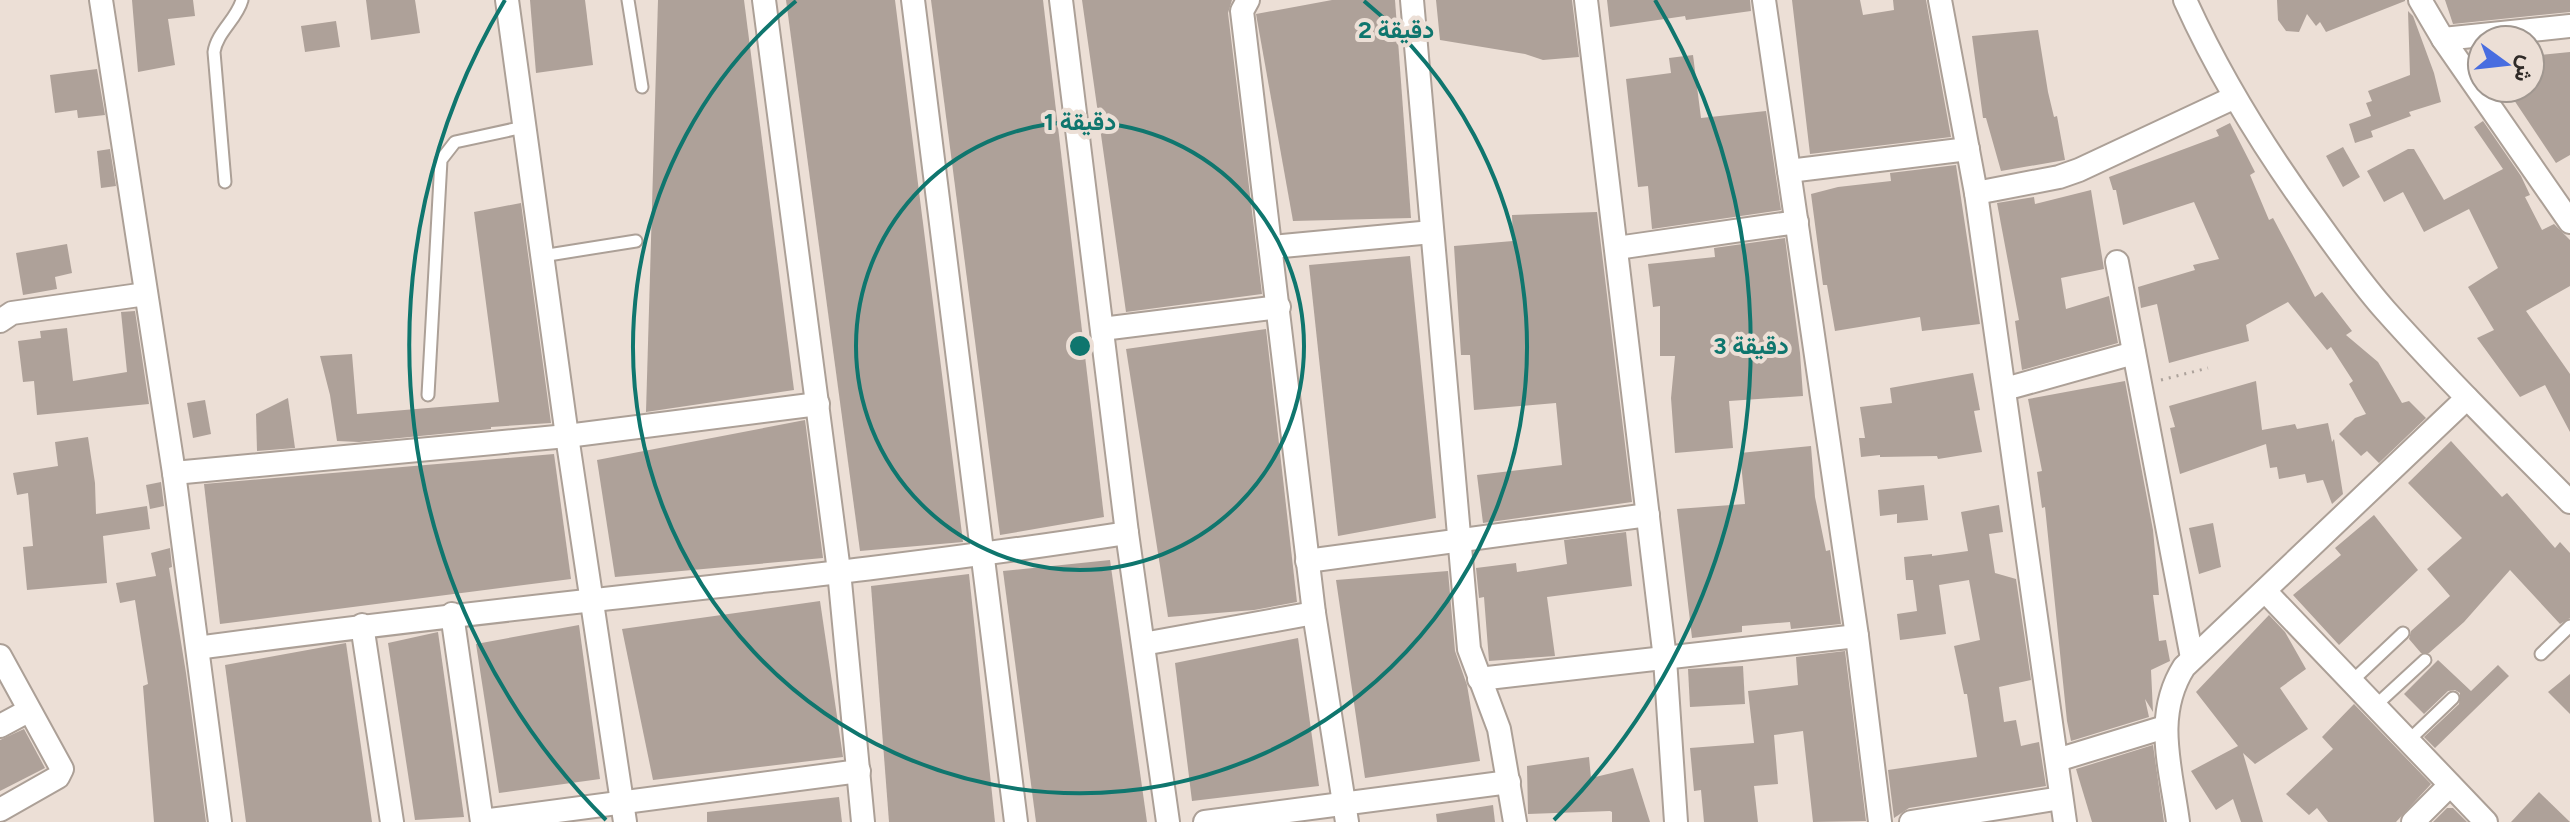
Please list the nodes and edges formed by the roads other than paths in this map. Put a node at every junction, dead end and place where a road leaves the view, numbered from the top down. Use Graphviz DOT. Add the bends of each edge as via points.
graph roads {
  1 [pos="101,0"];
  2 [pos="242,0"];
  3 [pos="507,0"];
  4 [pos="628,0"];
  5 [pos="764,0"];
  6 [pos="913,0"];
  7 [pos="1061,0"];
  8 [pos="1248,0"];
  9 [pos="1412,0"];
  10 [pos="1586,0"];
  11 [pos="1764,0"];
  12 [pos="1940,0"];
  13 [pos="2420,0"];
  14 [pos="2194,3"];
  15 [pos="2570,26"];
  16 [pos="2443,39"];
  17 [pos="642,87"];
  18 [pos="2233,98"];
  19 [pos="524,127"];
  20 [pos="1968,149"];
  21 [pos="1789,171"];
  22 [pos="225,182"];
  23 [pos="1976,193"];
  24 [pos="1797,222"];
  25 [pos="2570,222"];
  26 [pos="1432,232"];
  27 [pos="636,241"];
  28 [pos="1272,247"];
  29 [pos="1617,248"];
  30 [pos="542,256"];
  31 [pos="2117,262"];
  32 [pos="146,294"];
  33 [pos="1279,307"];
  34 [pos="0,319"];
  35 [pos="1102,329"];
  36 [pos="2134,353"];
  37 [pos="2005,389"];
  38 [pos="428,395"];
  39 [pos="2467,398"];
  40 [pos="818,404"];
  41 [pos="567,436"];
  42 [pos="174,473"];
  43 [pos="2570,502"];
  44 [pos="1648,515"];
  45 [pos="1127,533"];
  46 [pos="1459,541"];
  47 [pos="984,555"];
  48 [pos="1307,561"];
  49 [pos="839,571"];
  50 [pos="2265,591"];
  51 [pos="593,600"];
  52 [pos="1314,613"];
  53 [pos="452,614"];
  54 [pos="362,625"];
  55 [pos="2570,626"];
  56 [pos="2403,633"];
  57 [pos="1857,636"];
  58 [pos="1143,644"];
  59 [pos="198,648"];
  60 [pos="2541,654"];
  61 [pos="0,656"];
  62 [pos="2192,658"];
  63 [pos="1665,659"];
  64 [pos="2425,660"];
  65 [pos="1479,679"];
  66 [pos="2351,682"];
  67 [pos="2453,698"];
  68 [pos="2375,706"];
  69 [pos="28,711"];
  70 [pos="0,726"];
  71 [pos="2165,727"];
  72 [pos="2408,741"];
  73 [pos="2057,760"];
  74 [pos="859,771"];
  75 [pos="1509,782"];
  76 [pos="2450,785"];
  77 [pos="2061,798"];
  78 [pos="0,810"];
  79 [pos="623,812"];
  80 [pos="1346,813"];
  81 [pos="482,821"];
  82 [pos="220,822"];
  83 [pos="392,822"];
  84 [pos="863,822"];
  85 [pos="1016,822"];
  86 [pos="1168,822"];
  87 [pos="1205,822"];
  88 [pos="1515,822"];
  89 [pos="1676,822"];
  90 [pos="1880,822"];
  91 [pos="1911,822"];
  92 [pos="2065,822"];
  93 [pos="2178,822"];
  94 [pos="2413,822"];
  95 [pos="2486,822"];
  1 -- 32 [label="street"];
  2 -- 22 [label="lane" via="214,52"];
  3 -- 19 [label="street"];
  4 -- 17 [label="lane"];
  5 -- 40 [label="street"];
  6 -- 47 [label="street"];
  7 -- 35 [label="street"];
  8 -- 28 [label="street" via="1242,11"];
  9 -- 26 [label="street"];
  10 -- 29 [label="street"];
  11 -- 21 [label="street"];
  12 -- 20 [label="street"];
  13 -- 16 [label="street"];
  14 -- 18 [label="street"];
  15 -- 16 [label="street"];
  16 -- 25 [label="street"];
  18 -- 23 [label="street" via="2079,170"];
  18 -- 39 [label="street" via="2355,274"];
  19 -- 30 [label="street"];
  19 -- 38 [label="lane" via="455,142 441,160"];
  20 -- 21 [label="street"];
  20 -- 23 [label="street"];
  21 -- 24 [label="street"];
  23 -- 37 [label="street"];
  24 -- 29 [label="street"];
  24 -- 57 [label="street"];
  26 -- 28 [label="street"];
  26 -- 46 [label="street"];
  27 -- 30 [label="lane"];
  28 -- 33 [label="street"];
  29 -- 44 [label="street"];
  30 -- 41 [label="street"];
  31 -- 36 [label="street"];
  32 -- 34 [label="street"];
  32 -- 42 [label="street"];
  33 -- 35 [label="street"];
  33 -- 48 [label="street"];
  35 -- 45 [label="street"];
  36 -- 37 [label="street"];
  36 -- 62 [label="street"];
  37 -- 73 [label="street"];
  39 -- 43 [label="street"];
  39 -- 50 [label="street"];
  40 -- 41 [label="street"];
  40 -- 49 [label="street"];
  41 -- 42 [label="street"];
  41 -- 51 [label="street"];
  42 -- 59 [label="street"];
  44 -- 46 [label="street"];
  44 -- 63 [label="street"];
  45 -- 47 [label="street"];
  45 -- 58 [label="street"];
  46 -- 48 [label="street"];
  46 -- 65 [label="street" via="1469,649"];
  47 -- 49 [label="street"];
  47 -- 85 [label="street"];
  48 -- 52 [label="street"];
  49 -- 51 [label="street"];
  49 -- 74 [label="street"];
  50 -- 62 [label="street"];
  50 -- 66 [label="street"];
  51 -- 53 [label="street"];
  51 -- 79 [label="street"];
  52 -- 58 [label="street"];
  52 -- 80 [label="street"];
  53 -- 54 [label="street"];
  53 -- 81 [label="street"];
  54 -- 59 [label="street"];
  54 -- 83 [label="street"];
  55 -- 60 [label="lane"];
  56 -- 66 [label="lane"];
  57 -- 63 [label="street"];
  57 -- 90 [label="street"];
  58 -- 86 [label="street"];
  59 -- 82 [label="street"];
  61 -- 69 [label="street"];
  62 -- 71 [label="street" via="2172,690"];
  63 -- 65 [label="street"];
  63 -- 89 [label="street"];
  64 -- 68 [label="lane"];
  65 -- 75 [label="street" via="1499,729"];
  66 -- 68 [label="street"];
  67 -- 72 [label="lane"];
  68 -- 72 [label="street"];
  69 -- 70 [label="street"];
  69 -- 78 [label="street" via="62,773"];
  71 -- 73 [label="street"];
  71 -- 93 [label="street"];
  72 -- 76 [label="street"];
  73 -- 77 [label="street"];
  74 -- 79 [label="street"];
  74 -- 84 [label="street"];
  75 -- 80 [label="street"];
  75 -- 88 [label="street"];
  76 -- 94 [label="street"];
  76 -- 95 [label="street"];
  77 -- 91 [label="street"];
  77 -- 92 [label="street"];
  79 -- 81 [label="street"];
  80 -- 87 [label="street"];
}
